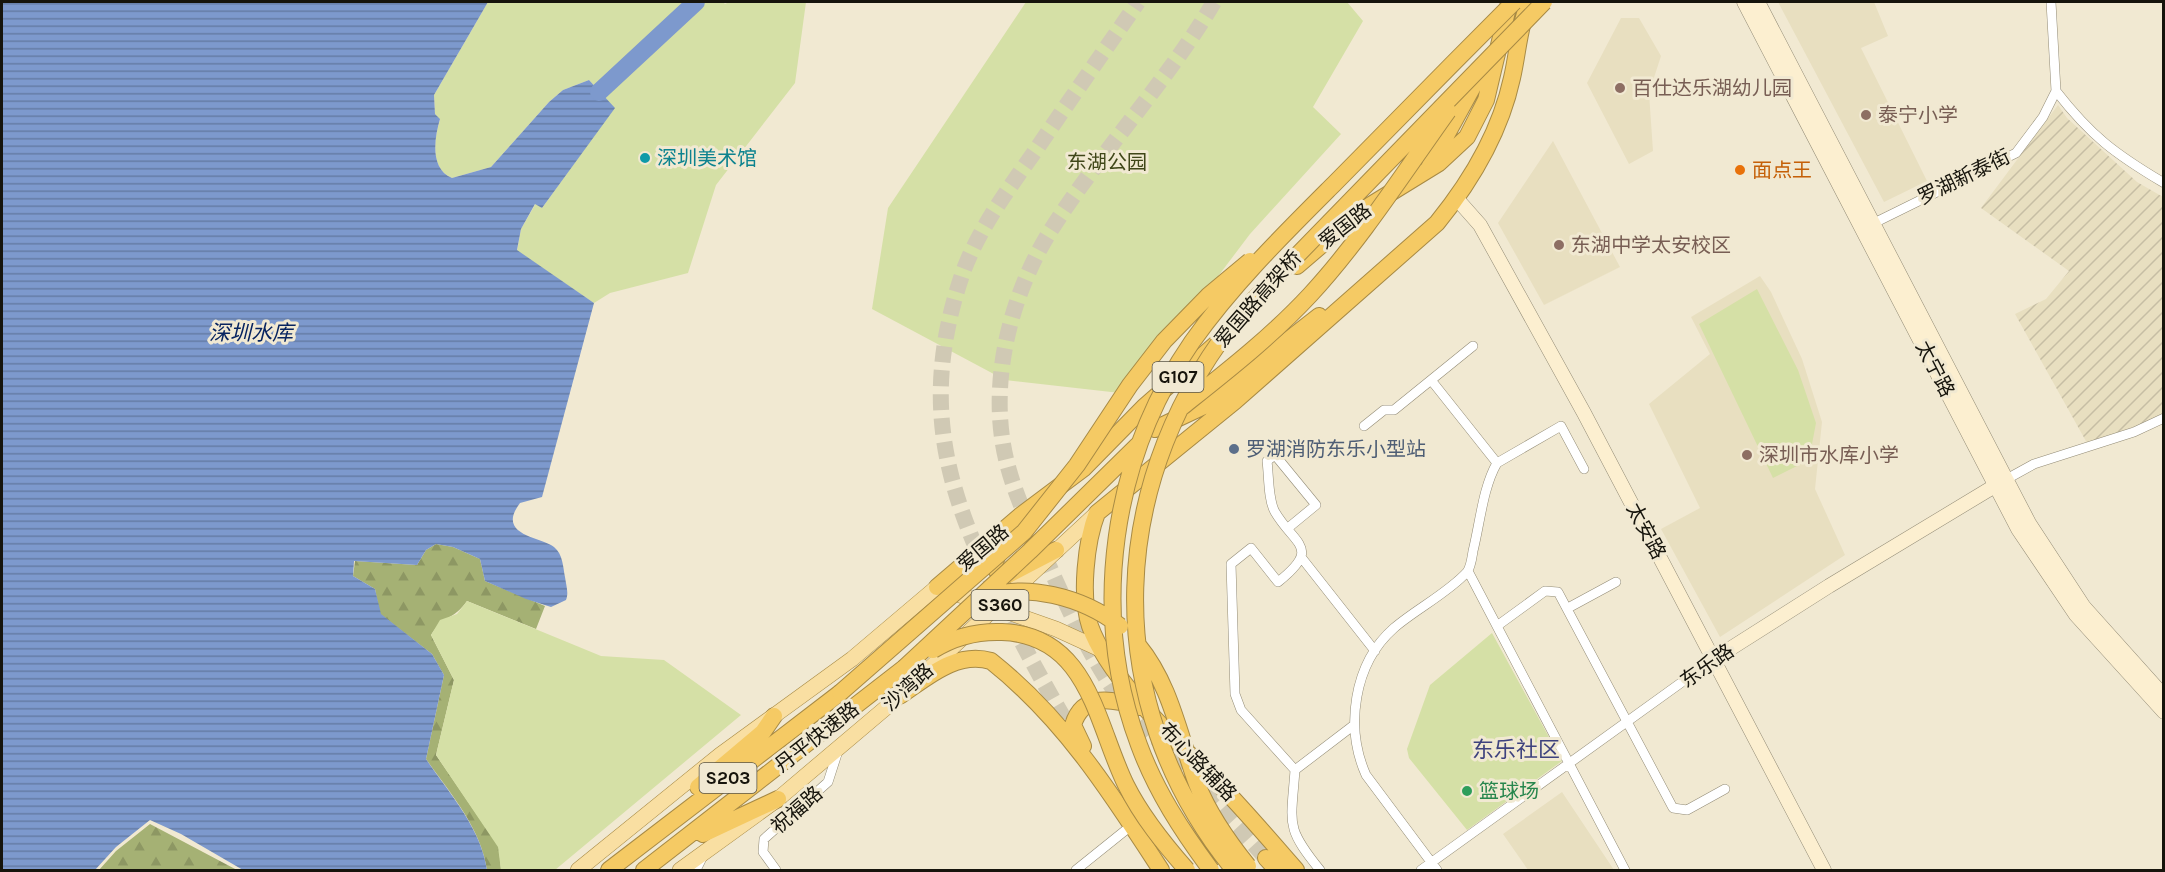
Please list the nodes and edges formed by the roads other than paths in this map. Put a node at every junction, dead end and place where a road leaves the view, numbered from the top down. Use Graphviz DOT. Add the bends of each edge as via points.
graph roads {
  1 [pos="1500,2"];
  2 [pos="1512,2"];
  3 [pos="1529,2"];
  4 [pos="1544,2"];
  5 [pos="1744,2"];
  6 [pos="1758,2"];
  7 [pos="2052,2"];
  8 [pos="1500,38"];
  9 [pos="1477,70"];
  10 [pos="2056,91"];
  11 [pos="2163,183"];
  12 [pos="1457,199"];
  13 [pos="1293,226"];
  14 [pos="1868,226"];
  15 [pos="1348,299"];
  16 [pos="1473,346"];
  17 [pos="1431,380"];
  18 [pos="2163,418"];
  19 [pos="1364,426"];
  20 [pos="1155,429"];
  21 [pos="1497,462"];
  22 [pos="1584,469"];
  23 [pos="2000,483"];
  24 [pos="1047,498"];
  25 [pos="1097,513"];
  26 [pos="1288,528"];
  27 [pos="1056,550"];
  28 [pos="1301,557"];
  29 [pos="1468,571"];
  30 [pos="1616,582"];
  31 [pos="937,587"];
  32 [pos="1568,608"];
  33 [pos="996,609"];
  34 [pos="1497,626"];
  35 [pos="1104,651"];
  36 [pos="1375,651"];
  37 [pos="1714,659"];
  38 [pos="904,668"];
  39 [pos="840,693"];
  40 [pos="901,695"];
  41 [pos="2163,696"];
  42 [pos="1146,709"];
  43 [pos="2163,712"];
  44 [pos="774,716"];
  45 [pos="1628,723"];
  46 [pos="1354,724"];
  47 [pos="840,746"];
  48 [pos="1570,765"];
  49 [pos="1295,771"];
  50 [pos="1101,777"];
  51 [pos="1725,789"];
  52 [pos="778,799"];
  53 [pos="1132,825"];
  54 [pos="655,833"];
  55 [pos="675,847"];
  56 [pos="705,853"];
  57 [pos="1434,867"];
  58 [pos="578,870"];
  59 [pos="609,870"];
  60 [pos="644,870"];
  61 [pos="680,870"];
  62 [pos="696,870"];
  63 [pos="776,870"];
  64 [pos="1076,870"];
  65 [pos="1161,870"];
  66 [pos="1187,870"];
  67 [pos="1211,870"];
  68 [pos="1234,870"];
  69 [pos="1252,870"];
  70 [pos="1296,870"];
  71 [pos="1320,870"];
  72 [pos="1421,870"];
  73 [pos="1624,870"];
  74 [pos="1824,870"];
  1 -- 8 [label="highway" via="1493,20"];
  2 -- 8 [label="highway"];
  2 -- 13 [label="highway, 爱国路高架桥, bridge"];
  3 -- 12 [label="highway, G107" via="1505,106 1493,138"];
  4 -- 9 [label="highway, 爱国路高架桥, bridge"];
  5 -- 14 [label="main road, 太宁路"];
  6 -- 14 [label="main road, 太宁路"];
  7 -- 10 [label="street, 罗湖新泰街"];
  8 -- 24 [label="highway, 爱国路 / G107" via="1424,172 1336,230 1144,407 1098,456"];
  9 -- 20 [label="highway, bridge" via="1311,294 1255,349"];
  9 -- 68 [label="highway, 爱国路高架桥, bridge" via="1231,326 1185,397 1153,476 1135,572 1136,648 1158,732 1181,788 1204,830"];
  10 -- 11 [label="street" via="2111,151"];
  10 -- 14 [label="street, 罗湖新泰街" via="2043,117 2016,153"];
  12 -- 15 [label="highway, G107" via="1417,243"];
  12 -- 37 [label="main road, 太安路" via="1480,225"];
  13 -- 39 [label="highway, bridge" via="1208,296 1164,341 1077,465 1024,532"];
  13 -- 67 [label="highway, 爱国路高架桥, bridge" via="1206,323 1163,391 1138,447 1116,536 1113,612 1131,720 1161,795"];
  14 -- 23 [label="main road, 太宁路"];
  15 -- 20 [label="highway" via="1299,330 1204,406"];
  15 -- 25 [label="highway, G107" via="1235,401"];
  16 -- 17 [label="street"];
  17 -- 19 [label="street" via="1394,410 1384,410"];
  17 -- 21 [label="street"];
  18 -- 23 [label="street" via="2134,432 2034,464"];
  20 -- 38 [label="highway, bridge"];
  21 -- 22 [label="street" via="1561,426"];
  21 -- 29 [label="street"];
  23 -- 37 [label="main road, 东乐路"];
  23 -- 41 [label="main road, 太宁路" via="2084,607"];
  23 -- 43 [label="main road, 太宁路" via="2031,549 2076,615"];
  24 -- 27 [label="highway" via="996,553 993,566 999,574 1008,575"];
  24 -- 31 [label="highway, 爱国路 / G107"];
  25 -- 27 [label="main road, 沙湾路 / S360"];
  25 -- 35 [label="highway, 布心路辅路" via="1090,530 1086,597 1091,627"];
  26 -- 26 [label="street" via="1316,505 1275,455 1267,461 1274,510"];
  26 -- 28 [label="street" via="1300,544"];
  27 -- 33 [label="main road, 沙湾路 / S360"];
  28 -- 36 [label="street"];
  28 -- 49 [label="street" via="1278,582 1251,548 1231,564 1237,703"];
  29 -- 34 [label="street"];
  29 -- 36 [label="street" via="1392,629"];
  30 -- 32 [label="street"];
  31 -- 33 [label="main road, 布心路辅路"];
  31 -- 44 [label="main road" via="852,659"];
  32 -- 34 [label="street" via="1558,592 1549,590"];
  32 -- 45 [label="street"];
  33 -- 35 [label="main road, 布心路辅路" via="1070,634"];
  33 -- 40 [label="main road, 沙湾路 / S360"];
  34 -- 48 [label="street"];
  35 -- 42 [label="highway, 布心路辅路"];
  36 -- 46 [label="street" via="1358,688"];
  37 -- 45 [label="street, 东乐路"];
  37 -- 74 [label="main road, 太安路"];
  38 -- 55 [label="highway, 丹平快速路 / S203"];
  38 -- 66 [label="highway, bridge" via="944,643 985,632 1022,634 1060,654 1089,692 1136,805"];
  39 -- 54 [label="highway, 丹平快速路 / S203"];
  39 -- 69 [label="highway, bridge" via="937,624 984,598 1034,592 1089,607 1126,632 1157,671 1203,796 1222,831"];
  40 -- 47 [label="main road, 沙湾路 / S360"];
  40 -- 50 [label="highway" via="955,661 978,657 991,661 1063,731"];
  42 -- 50 [label="highway" via="1112,699 1096,700 1080,709 1075,732"];
  42 -- 70 [label="highway, 布心路辅路"];
  44 -- 54 [label="highway" via="763,732 693,792"];
  44 -- 58 [label="main road"];
  45 -- 48 [label="street, 东乐路"];
  45 -- 51 [label="street" via="1673,808 1687,810"];
  46 -- 49 [label="street"];
  46 -- 57 [label="street" via="1359,760 1366,776"];
  47 -- 52 [label="main road, 沙湾路 / S360"];
  47 -- 63 [label="street, 祝福路" via="828,782 764,839 764,852"];
  48 -- 57 [label="street, 东乐路"];
  48 -- 73 [label="street"];
  49 -- 71 [label="street" via="1292,831"];
  50 -- 53 [label="highway"];
  52 -- 55 [label="highway"];
  52 -- 56 [label="main road, 沙湾路 / S360"];
  53 -- 64 [label="street"];
  53 -- 65 [label="highway"];
  54 -- 59 [label="highway, 丹平快速路 / S203"];
  55 -- 60 [label="highway, 丹平快速路 / S203"];
  56 -- 61 [label="main road, 沙湾路 / S360"];
  56 -- 62 [label="street"];
  57 -- 72 [label="street, 东乐路"];
}
